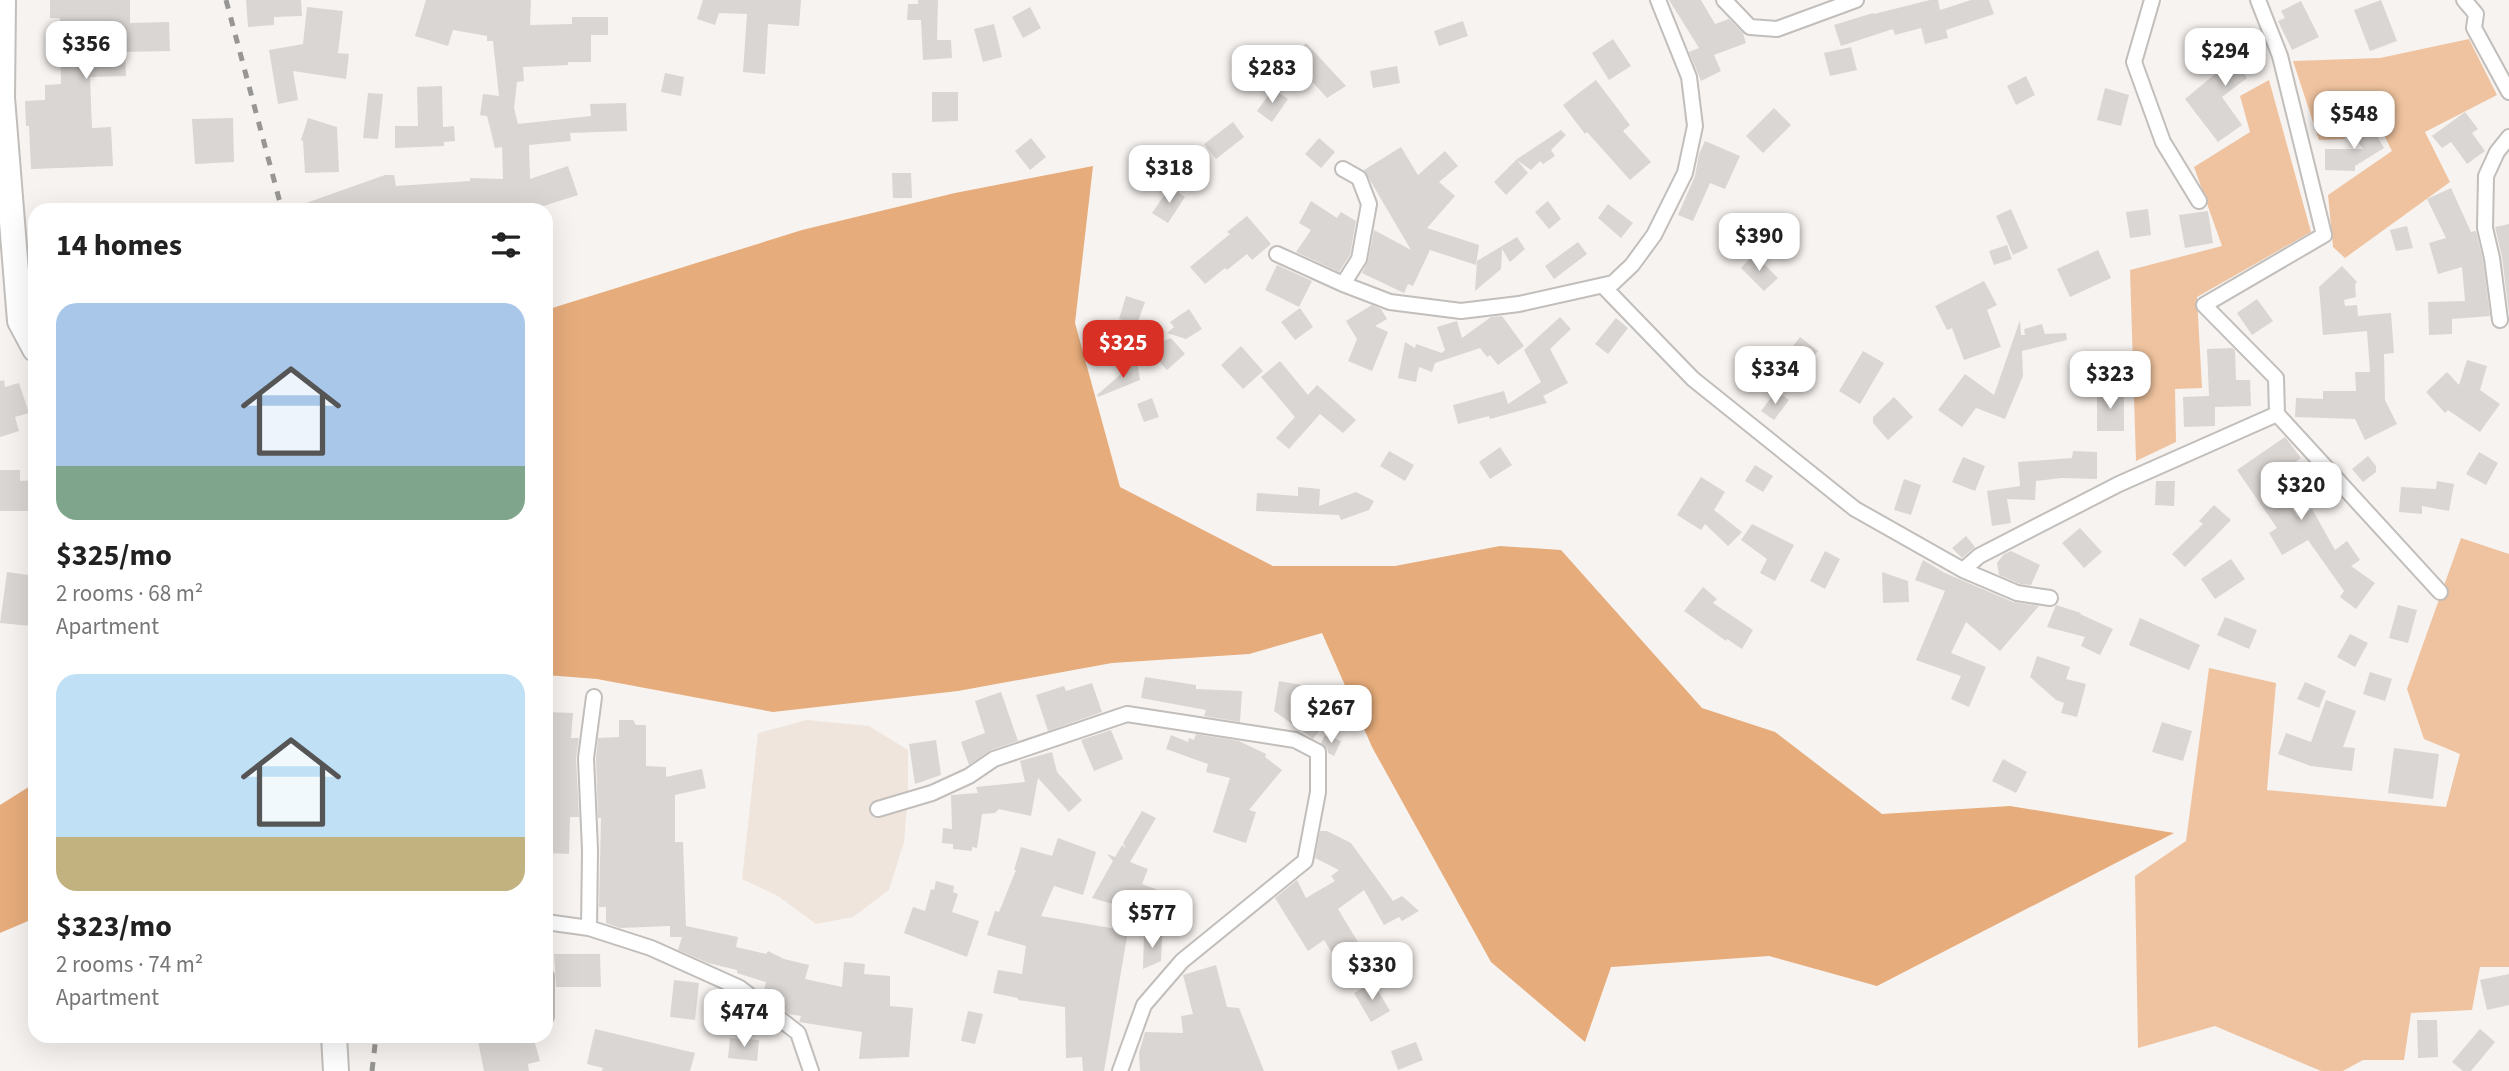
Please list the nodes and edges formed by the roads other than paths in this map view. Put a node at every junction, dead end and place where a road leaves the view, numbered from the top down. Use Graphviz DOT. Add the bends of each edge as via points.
graph roads {
  1 [pos="3,0"];
  2 [pos="1658,0"];
  3 [pos="1724,0"];
  4 [pos="1856,0"];
  5 [pos="2152,0"];
  6 [pos="2258,0"];
  7 [pos="2464,0"];
  8 [pos="2509,92"];
  9 [pos="2509,137"];
  10 [pos="1343,169"];
  11 [pos="2199,201"];
  12 [pos="1277,254"];
  13 [pos="1343,284"];
  14 [pos="1603,286"];
  15 [pos="2500,320"];
  16 [pos="28,336"];
  17 [pos="2277,414"];
  18 [pos="1963,570"];
  19 [pos="2440,592"];
  20 [pos="2050,598"];
  21 [pos="594,697"];
  22 [pos="877,809"];
  23 [pos="553,923"];
  24 [pos="589,928"];
  25 [pos="334,1043"];
  26 [pos="336,1071"];
  27 [pos="811,1071"];
  28 [pos="1120,1071"];
  1 -- 16 [label="highway" via="2,98 20,321"];
  2 -- 14 [label="street" via="1689,77 1695,126 1685,173 1654,235 1632,265"];
  3 -- 4 [label="street" via="1750,27 1777,29"];
  5 -- 11 [label="street" via="2134,62 2163,142"];
  6 -- 17 [label="street" via="2280,56 2324,235 2204,305 2276,378"];
  7 -- 8 [label="street" via="2476,14 2474,28"];
  9 -- 15 [label="street" via="2486,176 2485,228"];
  10 -- 13 [label="street" via="1359,178 1369,204 1359,259"];
  12 -- 13 [label="street"];
  13 -- 14 [label="street" via="1390,302 1461,311"];
  14 -- 18 [label="street" via="1693,379 1855,509"];
  17 -- 18 [label="street" via="2119,484 1979,556"];
  17 -- 19 [label="street"];
  18 -- 20 [label="street" via="2017,593"];
  21 -- 24 [label="street" via="586,758"];
  22 -- 28 [label="street" via="932,793 994,759 1127,714 1295,740 1318,752 1318,792 1305,861 1182,961 1144,1005"];
  23 -- 24 [label="street"];
  24 -- 27 [label="street" via="651,948 740,988 798,1033"];
  25 -- 26 [label="highway"];
}
